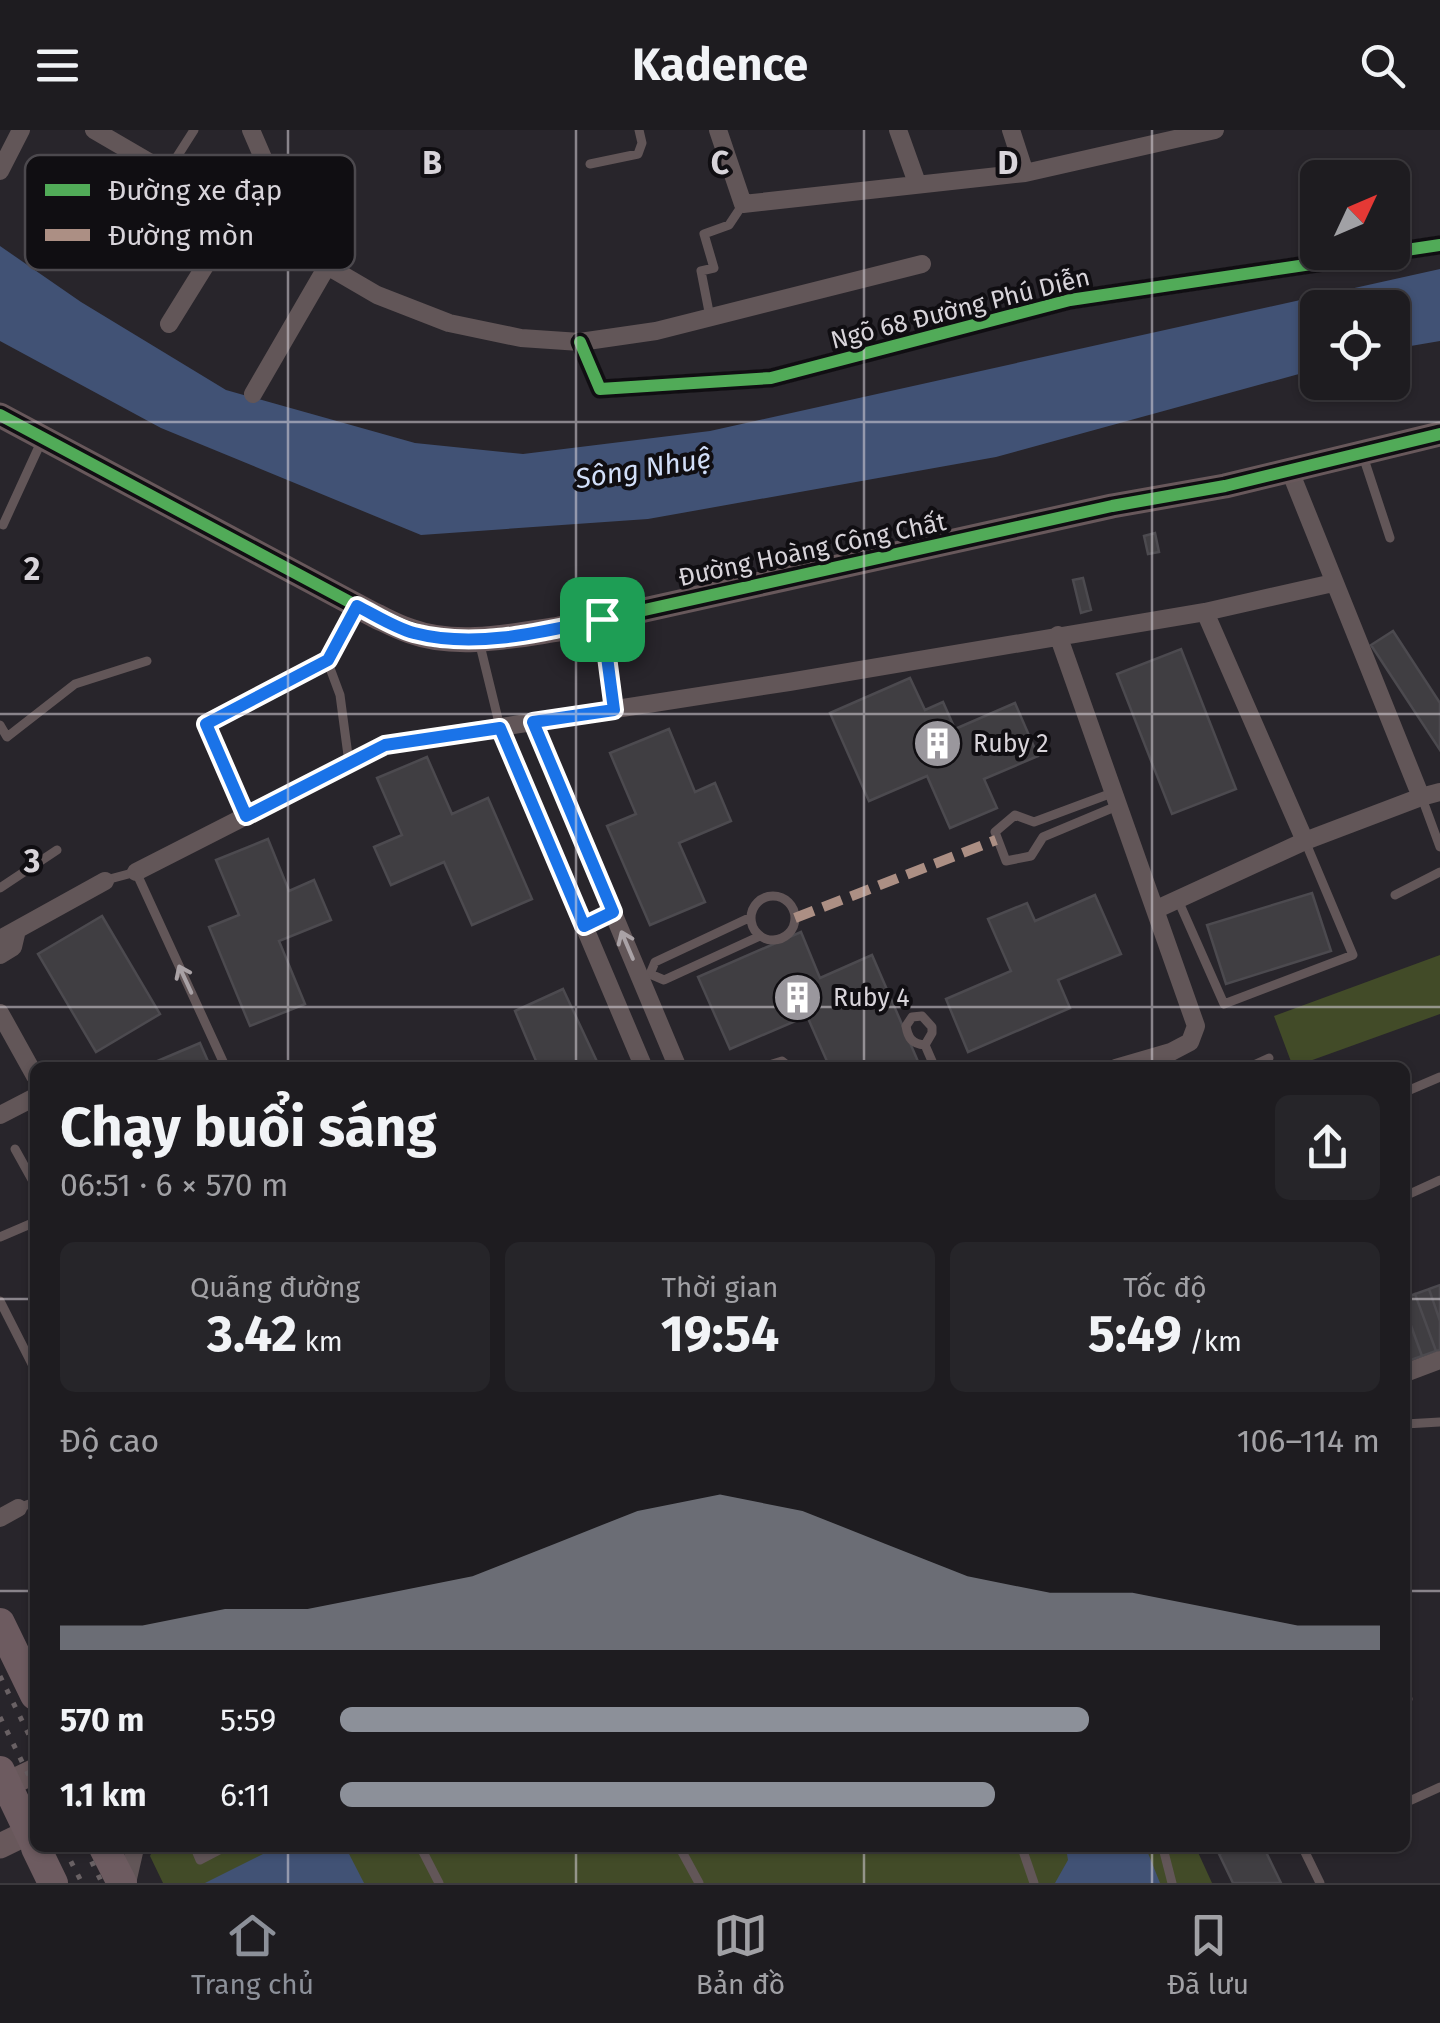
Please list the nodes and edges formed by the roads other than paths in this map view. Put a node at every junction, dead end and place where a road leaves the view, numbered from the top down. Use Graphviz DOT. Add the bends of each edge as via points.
graph roads {
  1 [pos="21,130"];
  2 [pos="94,130"];
  3 [pos="194,130"];
  4 [pos="251,130"];
  5 [pos="639,130"];
  6 [pos="718,130"];
  7 [pos="898,130"];
  8 [pos="1011,130"];
  9 [pos="1215,130"];
  10 [pos="135,155"];
  11 [pos="178,155"];
  12 [pos="261,155"];
  13 [pos="590,164"];
  14 [pos="0,171"];
  15 [pos="1024,173"];
  16 [pos="917,183"];
  17 [pos="743,204"];
  18 [pos="1440,246"];
  19 [pos="922,264"];
  20 [pos="203,270"];
  21 [pos="325,270"];
  22 [pos="330,270"];
  23 [pos="710,317"];
  24 [pos="170,324"];
  25 [pos="580,342"];
  26 [pos="253,394"];
  27 [pos="1,418"];
  28 [pos="1440,434"];
  29 [pos="43,438"];
  30 [pos="1362,453"];
  31 [pos="1290,470"];
  32 [pos="3,525"];
  33 [pos="1390,538"];
  34 [pos="1333,582"];
  35 [pos="357,606"];
  36 [pos="1205,612"];
  37 [pos="602,619"];
  38 [pos="1058,636"];
  39 [pos="479,638"];
  40 [pos="328,660"];
  41 [pos="146,661"];
  42 [pos="614,710"];
  43 [pos="533,722"];
  44 [pos="0,726"];
  45 [pos="500,728"];
  46 [pos="349,763"];
  47 [pos="1430,794"];
  48 [pos="1117,798"];
  49 [pos="246,816"];
  50 [pos="1305,842"];
  51 [pos="1440,847"];
  52 [pos="56,850"];
  53 [pos="136,872"];
  54 [pos="1440,872"];
  55 [pos="104,881"];
  56 [pos="0,888"];
  57 [pos="1396,896"];
  58 [pos="1178,900"];
  59 [pos="1157,909"];
  60 [pos="613,912"];
  61 [pos="752,916"];
  62 [pos="584,926"];
  63 [pos="8,934"];
  64 [pos="760,936"];
  65 [pos="0,955"];
  66 [pos="645,976"];
  67 [pos="0,1013"];
  68 [pos="925,1046"];
  69 [pos="1269,1058"];
  70 [pos="223,1062"];
  71 [pos="641,1062"];
  72 [pos="676,1062"];
  73 [pos="932,1062"];
  74 [pos="1136,1062"];
  75 [pos="1260,1062"];
  76 [pos="30,1067"];
  77 [pos="1440,1077"];
  78 [pos="1410,1090"];
  79 [pos="30,1100"];
  80 [pos="0,1115"];
  81 [pos="15,1149"];
  82 [pos="30,1176"];
  83 [pos="1440,1180"];
  84 [pos="1410,1194"];
  85 [pos="30,1224"];
  86 [pos="0,1237"];
  87 [pos="0,1301"];
  88 [pos="30,1360"];
  89 [pos="1440,1360"];
  90 [pos="1410,1371"];
  91 [pos="1440,1422"];
  92 [pos="1410,1424"];
  93 [pos="26,1505"];
  94 [pos="0,1518"];
  95 [pos="0,1623"];
  96 [pos="30,1685"];
  97 [pos="30,1773"];
  98 [pos="2,1782"];
  99 [pos="1440,1787"];
  100 [pos="1410,1801"];
  101 [pos="30,1838"];
  102 [pos="0,1846"];
  103 [pos="106,1852"];
  104 [pos="134,1852"];
  105 [pos="197,1852"];
  106 [pos="215,1852"];
  107 [pos="423,1852"];
  108 [pos="682,1852"];
  109 [pos="1023,1852"];
  110 [pos="1163,1852"];
  111 [pos="1307,1852"];
  112 [pos="39,1856"];
  113 [pos="124,1883"];
  114 [pos="439,1883"];
  115 [pos="698,1883"];
  116 [pos="1034,1883"];
  117 [pos="1172,1883"];
  118 [pos="1320,1883"];
  1 -- 14 [label="street"];
  2 -- 10 [label="street"];
  3 -- 11 [label="lane"];
  4 -- 12 [label="street"];
  5 -- 13 [label="lane" via="638,154"];
  6 -- 17 [label="street"];
  7 -- 16 [label="street"];
  8 -- 15 [label="street"];
  9 -- 15 [label="street"];
  15 -- 16 [label="street"];
  16 -- 17 [label="street"];
  17 -- 23 [label="lane" via="729,226 704,234 714,268 701,271"];
  18 -- 25 [label="street, Ngõ 68 Đường Phú Diễn" via="1070,300 771,378 600,388"];
  19 -- 23 [label="street"];
  20 -- 24 [label="street"];
  21 -- 26 [label="street"];
  22 -- 25 [label="street" via="449,323"];
  23 -- 25 [label="street"];
  27 -- 29 [label="street, Đường Hoàng Công Chất"];
  28 -- 30 [label="street, Đường Hoàng Công Chất"];
  29 -- 32 [label="lane"];
  29 -- 35 [label="street, Đường Hoàng Công Chất"];
  30 -- 31 [label="street, Đường Hoàng Công Chất"];
  30 -- 33 [label="lane"];
  31 -- 34 [label="street"];
  31 -- 37 [label="street, Đường Hoàng Công Chất"];
  34 -- 36 [label="street"];
  34 -- 47 [label="street"];
  35 -- 39 [label="street, Đường Hoàng Công Chất" via="413,633"];
  35 -- 40 [label="lane"];
  36 -- 38 [label="street"];
  36 -- 50 [label="street"];
  37 -- 39 [label="street, Đường Hoàng Công Chất"];
  37 -- 42 [label="lane"];
  38 -- 42 [label="street"];
  38 -- 48 [label="street"];
  39 -- 45 [label="lane"];
  40 -- 46 [label="lane"];
  40 -- 49 [label="lane" via="206,724"];
  41 -- 44 [label="lane" via="75,684 7,736"];
  42 -- 43 [label="street"];
  43 -- 45 [label="street"];
  43 -- 60 [label="street"];
  45 -- 46 [label="street" via="385,745"];
  45 -- 62 [label="street"];
  46 -- 49 [label="street"];
  47 -- 50 [label="street"];
  47 -- 51 [label="lane"];
  48 -- 48 [label="lane" via="1042,837 1032,856 1006,861 996,840 1015,815 1034,822"];
  48 -- 59 [label="street"];
  49 -- 53 [label="street"];
  50 -- 58 [label="street"];
  50 -- 58 [label="lane" via="1353,955 1224,1004"];
  52 -- 56 [label="lane"];
  53 -- 55 [label="lane"];
  70 -- 53 [label="lane, one-way"];
  54 -- 57 [label="lane"];
  55 -- 63 [label="street"];
  58 -- 59 [label="street"];
  59 -- 74 [label="street" via="1196,1026 1190,1042"];
  60 -- 62 [label="street"];
  66 -- 60 [label="street, one-way"];
  61 -- 64 [label="lane"];
  61 -- 64 [label="lane" via="770,896 794,911 786,936"];
  61 -- 66 [label="lane" via="655,962"];
  62 -- 71 [label="street"];
  63 -- 65 [label="street" via="13,947"];
  64 -- 66 [label="lane" via="664,980"];
  66 -- 72 [label="street"];
  67 -- 76 [label="street"];
  68 -- 73 [label="lane"];
  69 -- 75 [label="lane"];
  77 -- 78 [label="lane"];
  79 -- 80 [label="street"];
  81 -- 82 [label="lane"];
  83 -- 84 [label="lane"];
  85 -- 86 [label="lane"];
  87 -- 88 [label="lane"];
  89 -- 90 [label="street"];
  91 -- 92 [label="lane"];
  93 -- 94 [label="street"];
  95 -- 96 [label="highway"];
  97 -- 98 [label="street"];
  98 -- 101 [label="highway"];
  99 -- 100 [label="lane"];
  102 -- 112 [label="street"];
  103 -- 113 [label="highway"];
  104 -- 113 [label="street"];
  105 -- 106 [label="lane" via="200,1860"];
  107 -- 114 [label="lane"];
  108 -- 115 [label="lane"];
  109 -- 116 [label="lane"];
  110 -- 117 [label="lane"];
  111 -- 118 [label="lane"];
}
